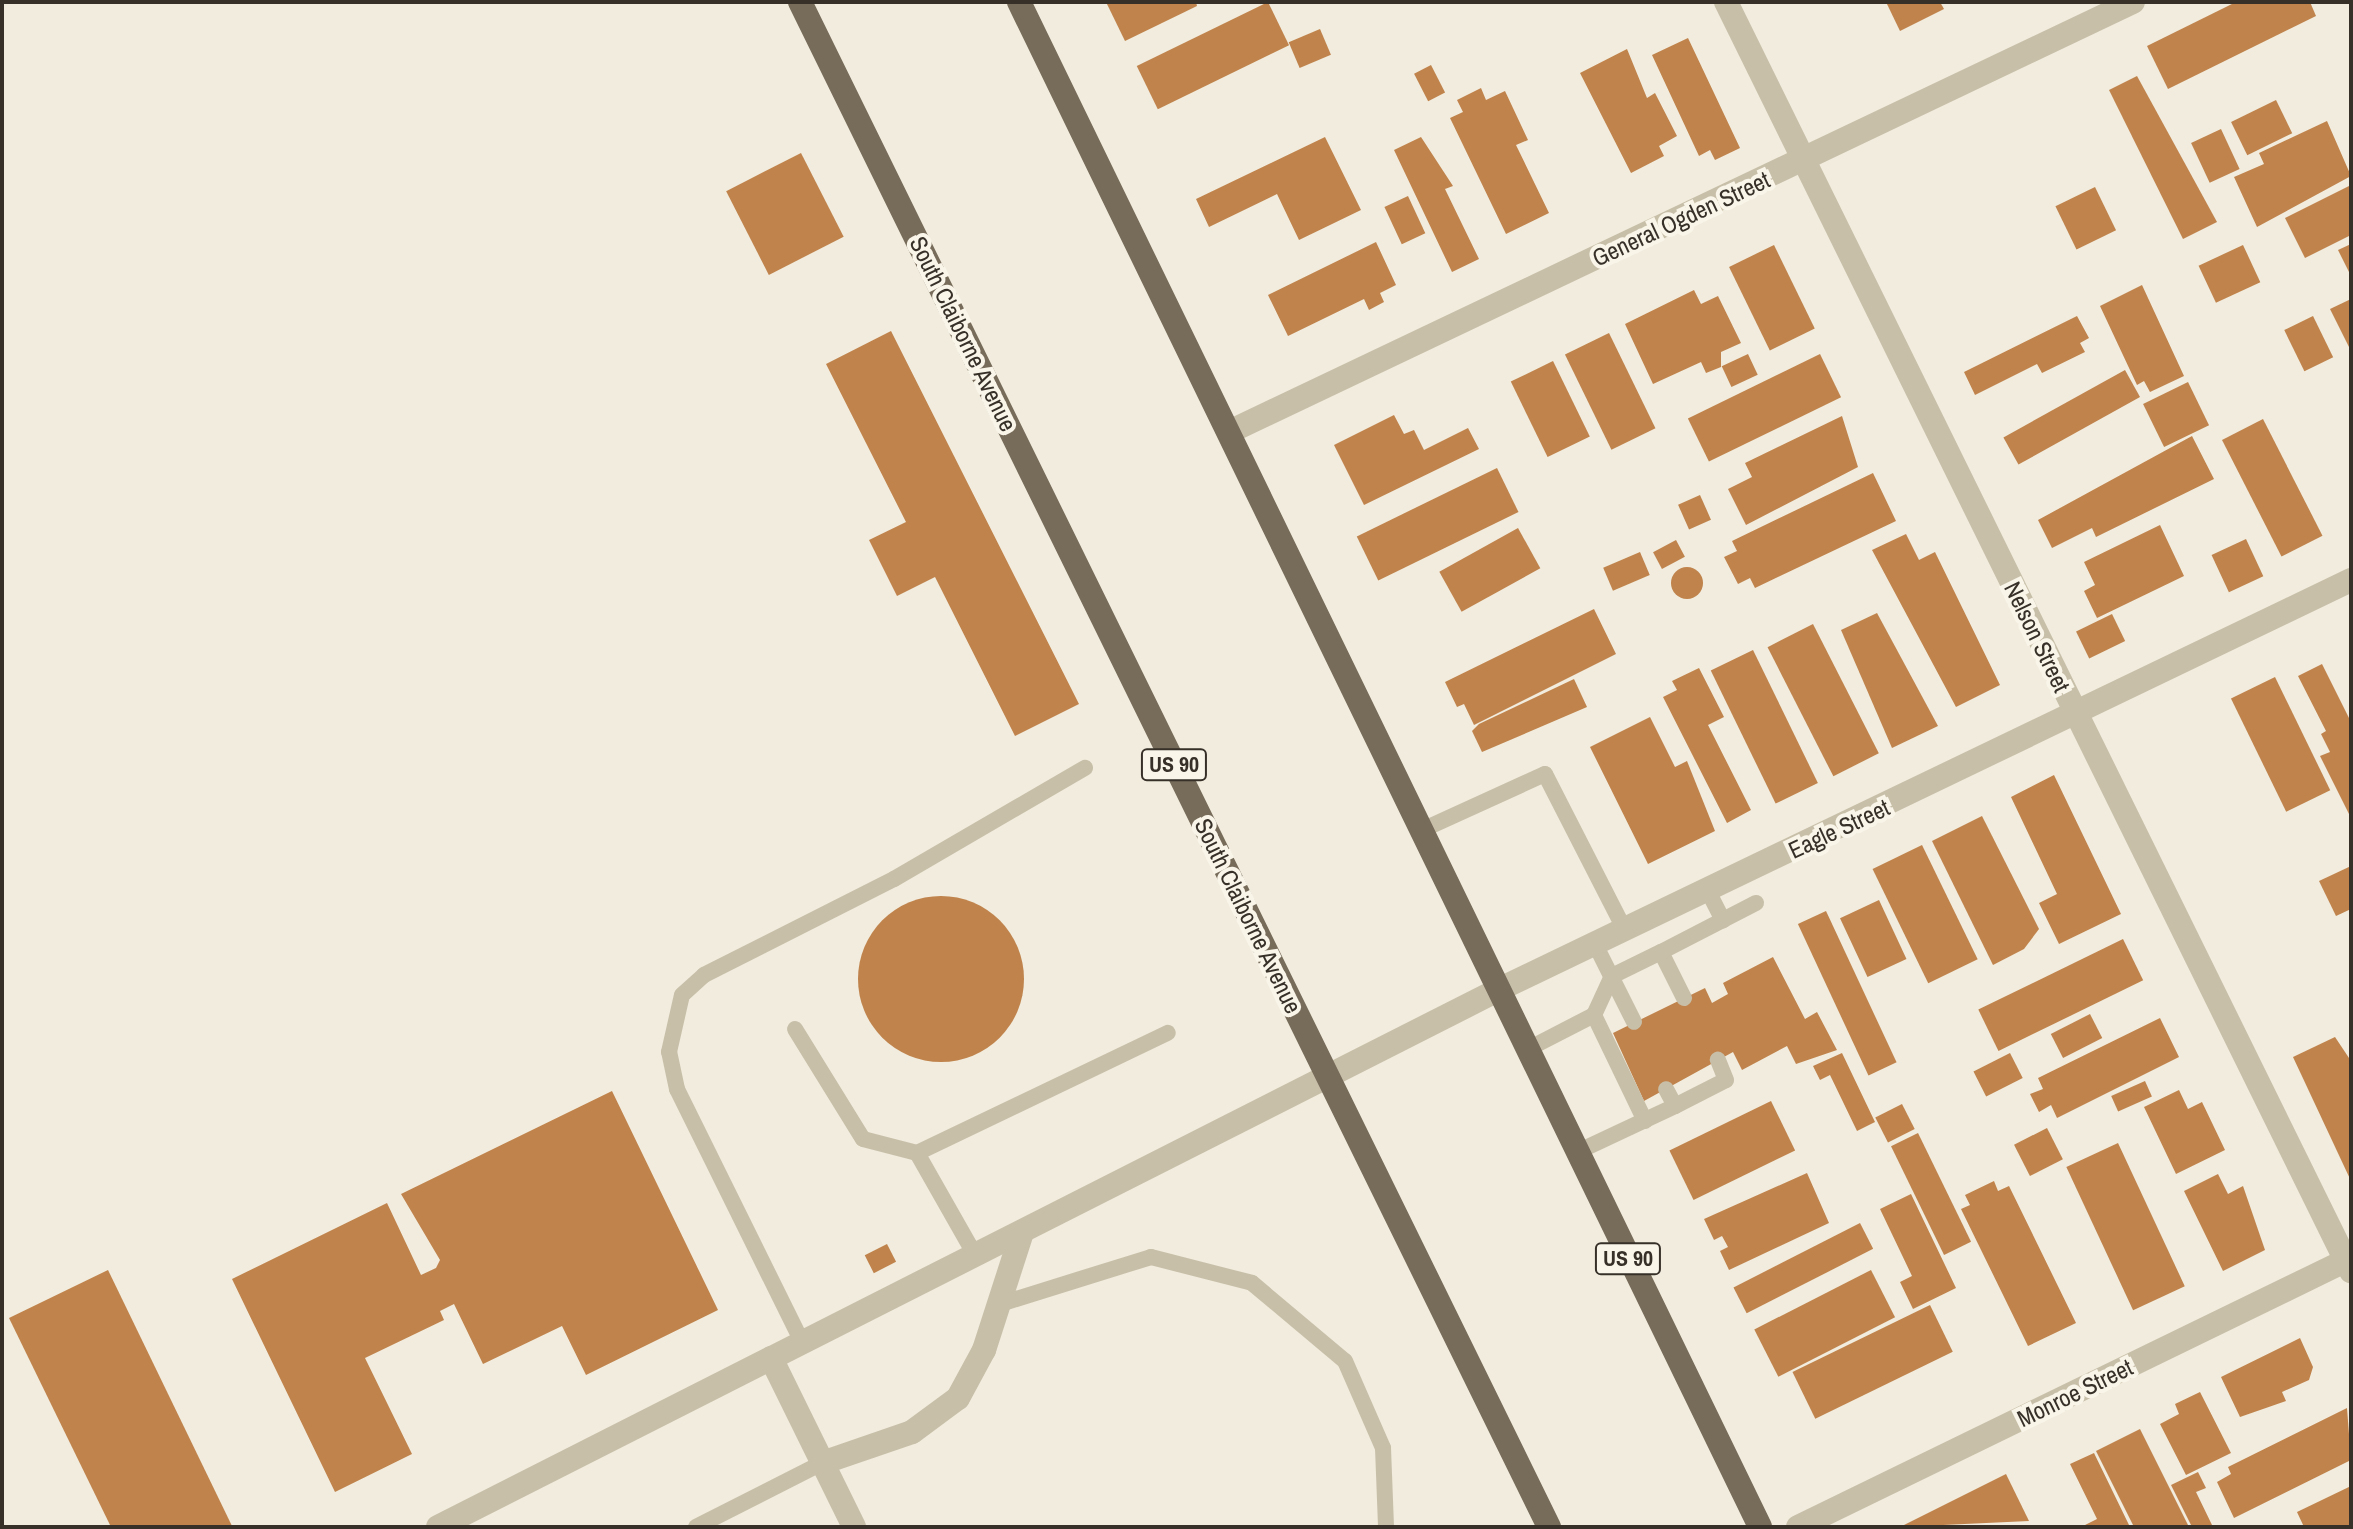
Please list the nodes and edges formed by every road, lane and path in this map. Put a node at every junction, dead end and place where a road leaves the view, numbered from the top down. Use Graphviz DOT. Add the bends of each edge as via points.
graph roads {
  1 [pos="800,2"];
  2 [pos="1019,2"];
  3 [pos="1726,2"];
  4 [pos="2133,2"];
  5 [pos="1804,161"];
  6 [pos="1229,432"];
  7 [pos="2351,580"];
  8 [pos="2076,718"];
  9 [pos="1085,768"];
  10 [pos="1422,830"];
  11 [pos="1708,891"];
  12 [pos="1756,903"];
  13 [pos="1723,920"];
  14 [pos="1625,930"];
  15 [pos="1595,944"];
  16 [pos="1661,952"];
  17 [pos="1612,976"];
  18 [pos="1500,989"];
  19 [pos="1684,998"];
  20 [pos="1594,1015"];
  21 [pos="1634,1022"];
  22 [pos="795,1029"];
  23 [pos="1168,1033"];
  24 [pos="1528,1049"];
  25 [pos="1718,1060"];
  26 [pos="1326,1075"];
  27 [pos="1666,1089"];
  28 [pos="1675,1106"];
  29 [pos="1645,1121"];
  30 [pos="917,1153"];
  31 [pos="1575,1153"];
  32 [pos="1022,1232"];
  33 [pos="975,1255"];
  34 [pos="2349,1263"];
  35 [pos="1000,1304"];
  36 [pos="802,1342"];
  37 [pos="771,1358"];
  38 [pos="822,1463"];
  39 [pos="701,1526"];
  40 [pos="438,1527"];
  41 [pos="854,1527"];
  42 [pos="1386,1527"];
  43 [pos="1549,1527"];
  44 [pos="1760,1527"];
  45 [pos="1798,1527"];
  1 -- 26 [label="main road, South Claiborne Avenue / US 90"];
  2 -- 6 [label="main road, US 90"];
  3 -- 5 [label="street, Nelson Street"];
  4 -- 5 [label="street, General Ogden Street"];
  5 -- 6 [label="street, General Ogden Street"];
  5 -- 8 [label="street, Nelson Street"];
  6 -- 10 [label="main road, US 90"];
  7 -- 8 [label="street, Eagle Street"];
  8 -- 11 [label="street, Eagle Street"];
  8 -- 34 [label="street, Nelson Street"];
  9 -- 36 [label="lane" via="894,879 704,975 682,995 669,1052 677,1089"];
  10 -- 14 [label="lane" via="1545,774"];
  10 -- 18 [label="main road, US 90"];
  11 -- 13 [label="lane"];
  11 -- 14 [label="street, Eagle Street"];
  12 -- 13 [label="lane"];
  13 -- 16 [label="lane"];
  14 -- 15 [label="street, Eagle Street"];
  15 -- 17 [label="lane"];
  15 -- 18 [label="street, Eagle Street"];
  16 -- 17 [label="lane"];
  16 -- 19 [label="lane"];
  17 -- 20 [label="lane"];
  17 -- 21 [label="lane"];
  18 -- 24 [label="main road, US 90"];
  18 -- 26 [label="street, Eagle Street"];
  20 -- 24 [label="lane"];
  20 -- 29 [label="lane"];
  22 -- 30 [label="lane" via="863,1139"];
  23 -- 30 [label="lane"];
  24 -- 31 [label="main road, US 90"];
  25 -- 28 [label="lane" via="1726,1080"];
  26 -- 32 [label="street, Eagle Street"];
  26 -- 43 [label="main road, South Claiborne Avenue / US 90"];
  27 -- 28 [label="lane"];
  28 -- 29 [label="lane"];
  29 -- 31 [label="lane"];
  30 -- 33 [label="lane"];
  31 -- 44 [label="main road, US 90"];
  32 -- 33 [label="street, Eagle Street"];
  32 -- 35 [label="street"];
  33 -- 36 [label="street, Eagle Street"];
  34 -- 45 [label="street, Monroe Street"];
  35 -- 38 [label="street" via="984,1350 941,1416"];
  35 -- 42 [label="lane" via="1151,1257 1252,1283 1345,1361 1383,1448"];
  36 -- 37 [label="street, Eagle Street"];
  37 -- 38 [label="street"];
  37 -- 40 [label="street, Eagle Street"];
  38 -- 39 [label="lane"];
  38 -- 41 [label="street"];
}
